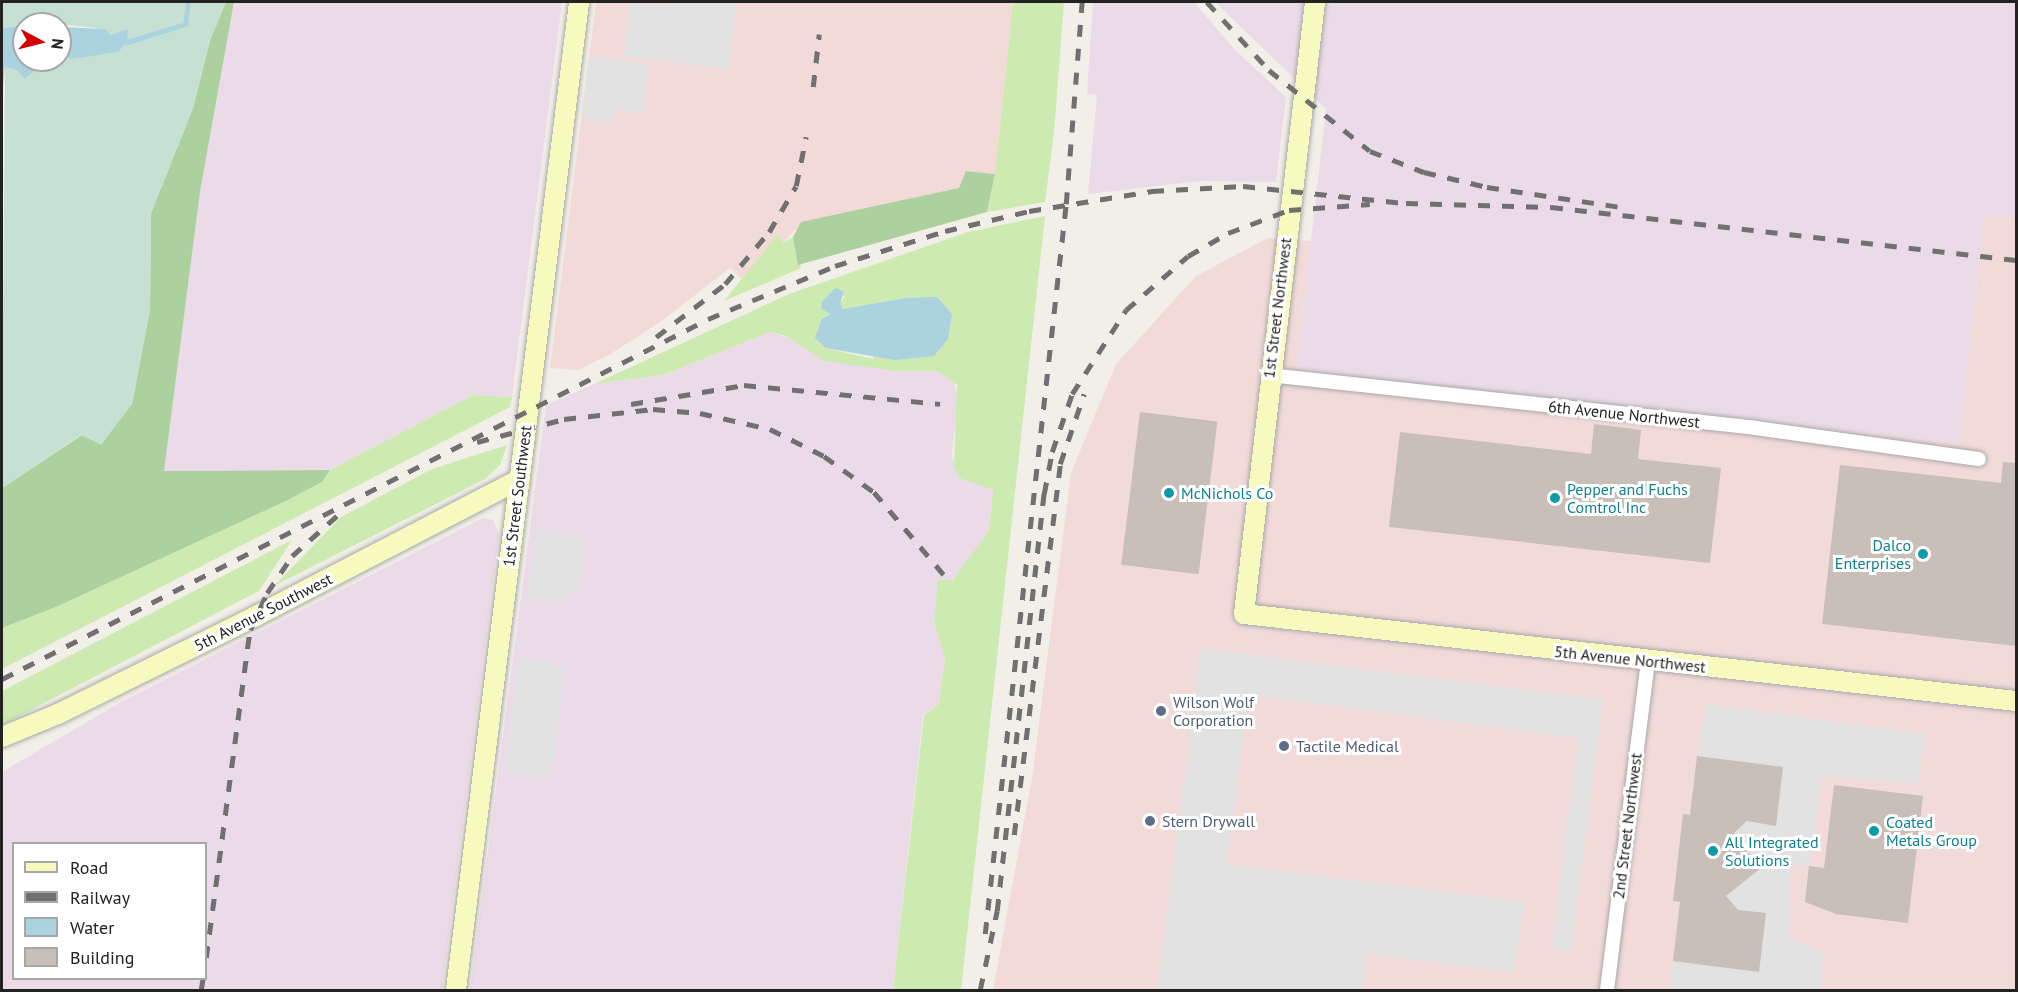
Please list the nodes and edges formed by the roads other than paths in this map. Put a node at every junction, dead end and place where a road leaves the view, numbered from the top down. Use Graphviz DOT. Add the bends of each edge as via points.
graph roads {
  1 [pos="579,2"];
  2 [pos="1315,2"];
  3 [pos="1269,375"];
  4 [pos="1978,459"];
  5 [pos="520,479"];
  6 [pos="1244,614"];
  7 [pos="1648,660"];
  8 [pos="2016,701"];
  9 [pos="2,737"];
  10 [pos="456,990"];
  11 [pos="1607,990"];
  1 -- 5 [label="street, 1st Street Southwest"];
  2 -- 3 [label="street, 1st Street Northwest"];
  3 -- 4 [label="street, 6th Avenue Northwest" via="1755,428"];
  3 -- 6 [label="street, 1st Street Northwest"];
  5 -- 9 [label="street, 5th Avenue Southwest" via="246,621 58,714"];
  5 -- 10 [label="street, 1st Street Southwest"];
  6 -- 7 [label="street, 5th Avenue Northwest"];
  7 -- 8 [label="street, 5th Avenue Northwest"];
  7 -- 11 [label="street, 2nd Street Northwest"];
}
